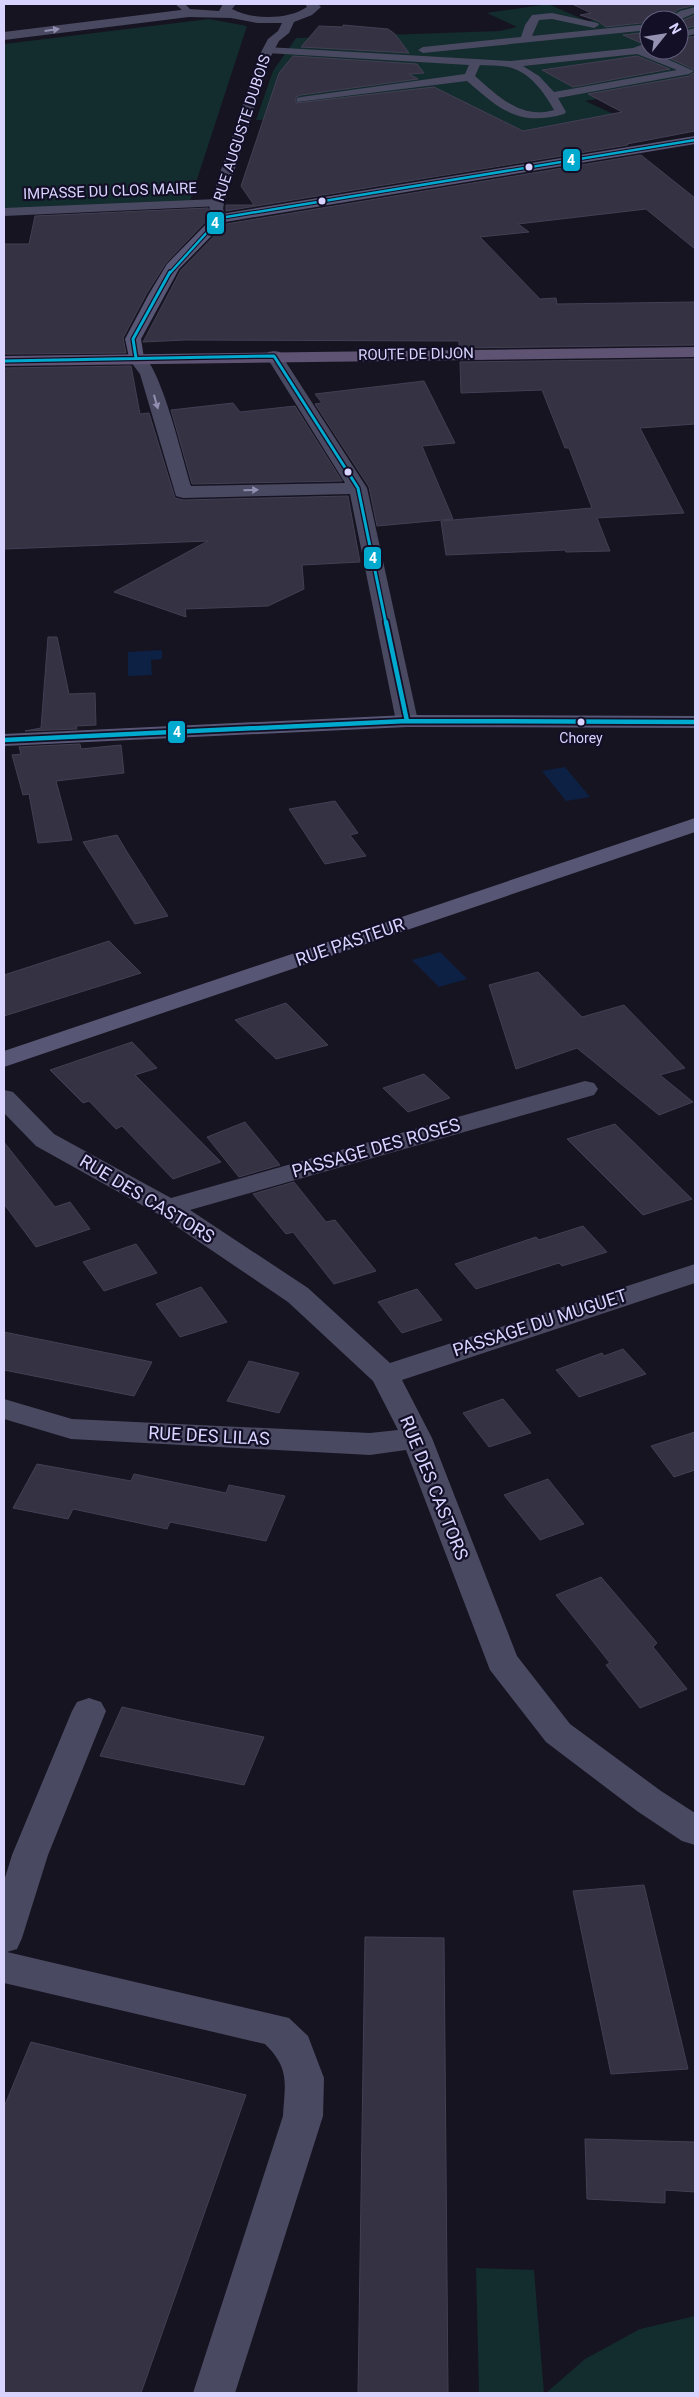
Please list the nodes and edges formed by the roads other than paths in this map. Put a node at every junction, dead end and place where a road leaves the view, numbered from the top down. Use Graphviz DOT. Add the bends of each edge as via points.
graph roads {
  1 [pos="180,4"];
  2 [pos="315,5"];
  3 [pos="669,7"];
  4 [pos="230,9"];
  5 [pos="676,10"];
  6 [pos="190,13"];
  7 [pos="296,16"];
  8 [pos="251,20"];
  9 [pos="639,28"];
  10 [pos="612,30"];
  11 [pos="4,36"];
  12 [pos="526,38"];
  13 [pos="270,45"];
  14 [pos="638,50"];
  15 [pos="360,56"];
  16 [pos="475,64"];
  17 [pos="511,64"];
  18 [pos="672,64"];
  19 [pos="469,76"];
  20 [pos="548,92"];
  21 [pos="301,100"];
  22 [pos="695,140"];
  23 [pos="218,210"];
  24 [pos="4,212"];
  25 [pos="695,352"];
  26 [pos="274,356"];
  27 [pos="136,358"];
  28 [pos="4,361"];
  29 [pos="358,488"];
  30 [pos="407,721"];
  31 [pos="695,722"];
  32 [pos="4,740"];
  33 [pos="695,825"];
  34 [pos="4,1059"];
  35 [pos="585,1089"];
  36 [pos="4,1098"];
  37 [pos="168,1208"];
  38 [pos="695,1273"];
  39 [pos="385,1375"];
  40 [pos="4,1409"];
  41 [pos="417,1438"];
  42 [pos="90,1711"];
  43 [pos="695,1831"];
  44 [pos="4,1938"];
  45 [pos="4,1968"];
  46 [pos="214,2393"];
  1 -- 6 [label="lane"];
  2 -- 7 [label="street"];
  3 -- 5 [label="lane"];
  4 -- 6 [label="street"];
  4 -- 8 [label="street"];
  11 -- 6 [label="street, one-way"];
  7 -- 8 [label="street"];
  7 -- 13 [label="street, RUE AUGUSTE DUBOIS" via="289,20 283,33"];
  8 -- 13 [label="street, RUE AUGUSTE DUBOIS" via="263,27"];
  9 -- 10 [label="lane"];
  10 -- 12 [label="lane"];
  10 -- 12 [label="lane" via="552,16 536,17"];
  12 -- 15 [label="lane"];
  13 -- 15 [label="lane"];
  13 -- 23 [label="street, RUE AUGUSTE DUBOIS"];
  14 -- 17 [label="lane"];
  14 -- 18 [label="lane"];
  15 -- 16 [label="lane"];
  16 -- 17 [label="lane"];
  16 -- 19 [label="lane"];
  17 -- 20 [label="lane" via="536,77"];
  18 -- 20 [label="lane"];
  18 -- 20 [label="lane" via="689,71"];
  19 -- 20 [label="lane" via="496,100 523,116 546,118 560,112"];
  19 -- 21 [label="lane"];
  22 -- 23 [label="street"];
  23 -- 24 [label="lane, IMPASSE DU CLOS MAIRE"];
  23 -- 27 [label="street" via="174,266 157,294 133,339"];
  25 -- 26 [label="main road, ROUTE DE DIJON"];
  26 -- 27 [label="main road, ROUTE DE DIJON"];
  26 -- 29 [label="street"];
  27 -- 28 [label="main road, ROUTE DE DIJON"];
  27 -- 29 [label="street, one-way" via="148,373 183,492"];
  29 -- 30 [label="street"];
  30 -- 31 [label="street"];
  30 -- 32 [label="street"];
  33 -- 34 [label="street, RUE PASTEUR"];
  35 -- 37 [label="street, PASSAGE DES ROSES"];
  36 -- 37 [label="street, RUE DES CASTORS" via="45,1140"];
  37 -- 39 [label="street, RUE DES CASTORS" via="298,1295"];
  38 -- 39 [label="street, PASSAGE DU MUGUET"];
  39 -- 41 [label="street, RUE DES CASTORS"];
  40 -- 41 [label="street, RUE DES LILAS" via="71,1429 370,1444"];
  41 -- 43 [label="street, RUE DES CASTORS" via="502,1661 558,1733"];
  42 -- 44 [label="street" via="30,1856"];
  45 -- 46 [label="street" via="276,2030 294,2048 305,2078 303,2116"];
}
